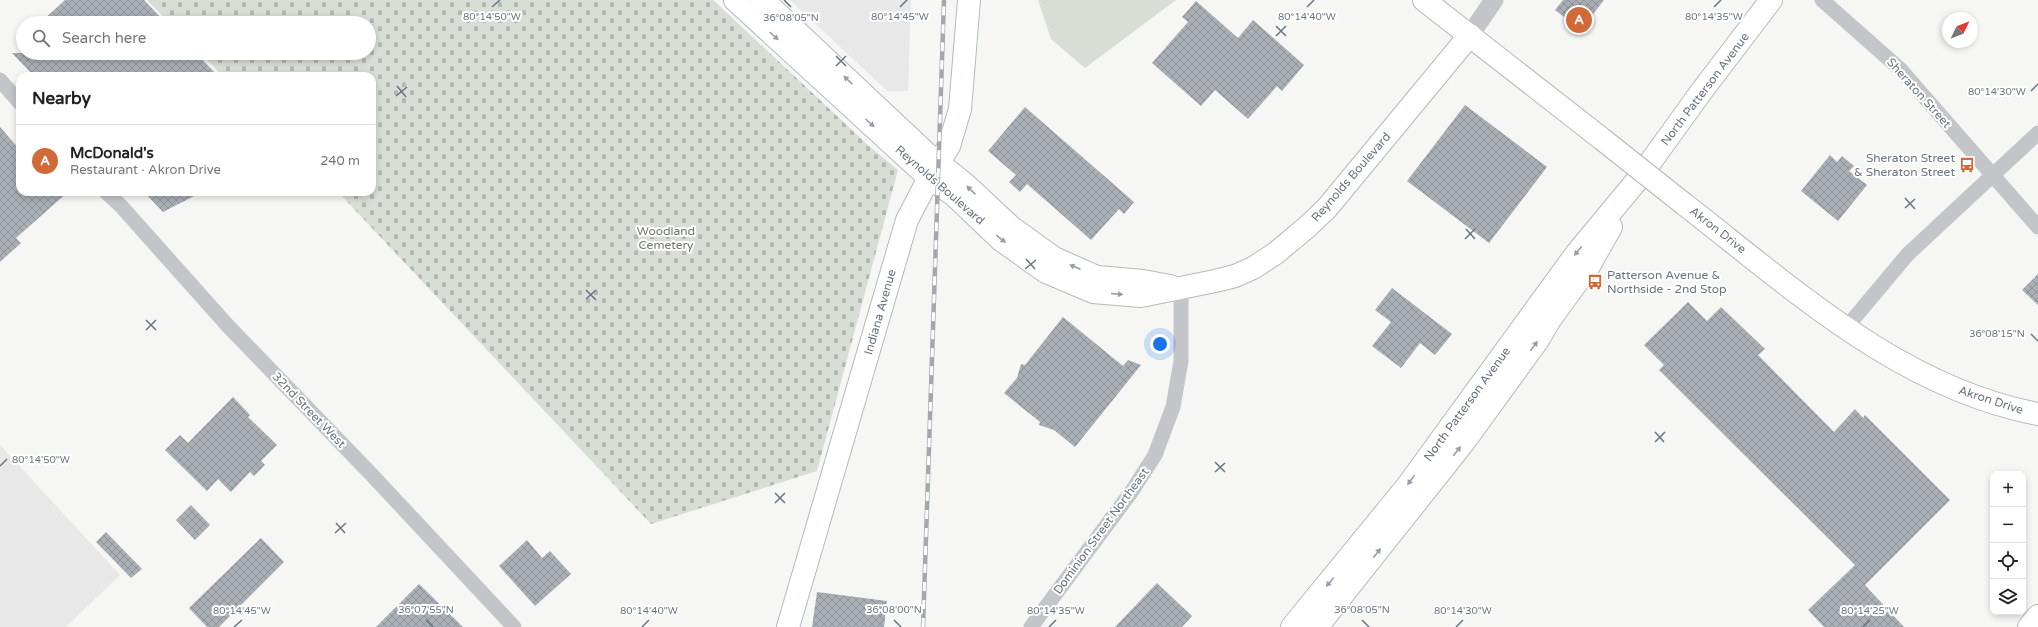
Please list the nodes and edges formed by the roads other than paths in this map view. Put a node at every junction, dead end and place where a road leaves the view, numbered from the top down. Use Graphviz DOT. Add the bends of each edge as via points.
graph roads {
  1 [pos="735,0"];
  2 [pos="763,0"];
  3 [pos="969,0"];
  4 [pos="1424,0"];
  5 [pos="1494,0"];
  6 [pos="1771,0"];
  7 [pos="1822,0"];
  8 [pos="1470,35"];
  9 [pos="0,80"];
  10 [pos="16,98"];
  11 [pos="2038,133"];
  12 [pos="934,171"];
  13 [pos="1992,176"];
  14 [pos="1640,178"];
  15 [pos="110,196"];
  16 [pos="2038,227"];
  17 [pos="1181,289"];
  18 [pos="1845,329"];
  19 [pos="2038,414"];
  20 [pos="2038,616"];
  21 [pos="514,627"];
  22 [pos="788,627"];
  23 [pos="1031,627"];
  24 [pos="1292,627"];
  25 [pos="1317,627"];
  26 [pos="2029,627"];
  1 -- 12 [label="main road, Reynolds Boulevard, one-way"];
  12 -- 2 [label="main road, Reynolds Boulevard, one-way"];
  3 -- 12 [label="main road, Indiana Avenue" via="960,109 949,146"];
  4 -- 8 [label="main road, Akron Drive"];
  5 -- 8 [label="street"];
  6 -- 14 [label="main road, North Patterson Avenue"];
  7 -- 13 [label="street, Sheraton Street" via="1900,69"];
  8 -- 17 [label="main road, Reynolds Boulevard" via="1327,208 1308,227 1253,268 1234,276"];
  8 -- 18 [label="main road, Akron Drive, bridge"];
  9 -- 10 [label="street"];
  11 -- 13 [label="street"];
  12 -- 17 [label="main road, Reynolds Boulevard" via="955,196 1001,240 1046,272 1093,292 1141,296"];
  12 -- 22 [label="main road, Indiana Avenue" via="907,220"];
  13 -- 16 [label="street, Sheraton Street"];
  13 -- 18 [label="street" via="1908,254"];
  14 -- 24 [label="main road, North Patterson Avenue, one-way" via="1576,254 1408,485"];
  25 -- 14 [label="main road, North Patterson Avenue, one-way" via="1464,442 1538,340 1589,266"];
  15 -- 21 [label="street, 32nd Street West" via="228,326"];
  17 -- 23 [label="street, Dominion Street Northeast" via="1181,361 1173,407 1155,455 1132,491"];
  18 -- 19 [label="main road, Akron Drive" via="1937,381 1986,400"];
  20 -- 26 [label="main road"];
}
